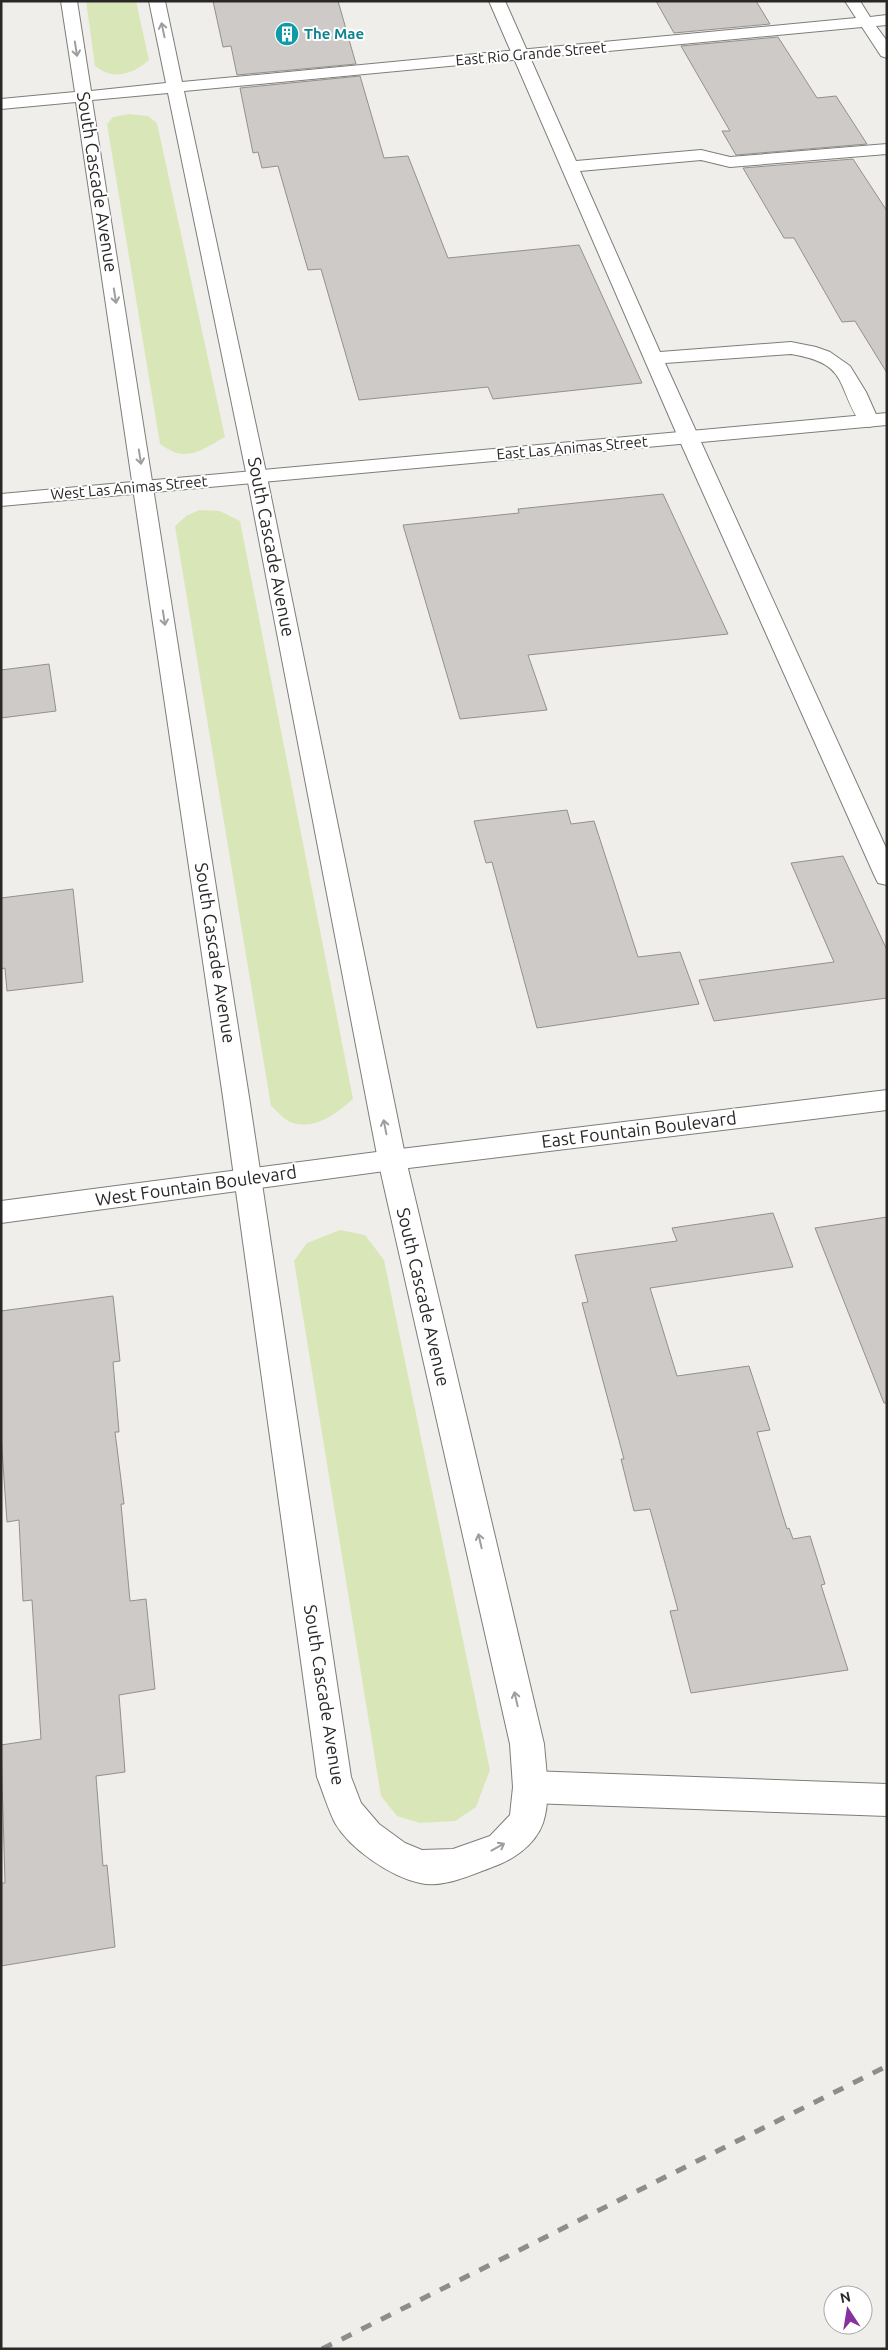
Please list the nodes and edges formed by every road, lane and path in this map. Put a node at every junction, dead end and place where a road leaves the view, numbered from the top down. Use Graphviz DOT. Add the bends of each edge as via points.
graph roads {
  1 [pos="69,1"];
  2 [pos="157,1"];
  3 [pos="497,1"];
  4 [pos="852,1"];
  5 [pos="887,20"];
  6 [pos="866,22"];
  7 [pos="887,53"];
  8 [pos="520,55"];
  9 [pos="176,88"];
  10 [pos="83,96"];
  11 [pos="1,104"];
  12 [pos="887,149"];
  13 [pos="570,167"];
  14 [pos="654,358"];
  15 [pos="878,420"];
  16 [pos="688,437"];
  17 [pos="257,476"];
  18 [pos="144,487"];
  19 [pos="1,500"];
  20 [pos="887,877"];
  21 [pos="887,1100"];
  22 [pos="392,1160"];
  23 [pos="248,1180"];
  24 [pos="1,1212"];
  25 [pos="530,1787"];
  26 [pos="887,1800"];
  1 -- 10 [label="street, South Cascade Avenue, one-way"];
  9 -- 2 [label="street, South Cascade Avenue, one-way"];
  3 -- 8 [label="street"];
  4 -- 6 [label="street"];
  5 -- 6 [label="street, East Rio Grande Street"];
  6 -- 7 [label="street"];
  6 -- 8 [label="street, East Rio Grande Street"];
  8 -- 9 [label="street, East Rio Grande Street"];
  8 -- 13 [label="street"];
  9 -- 10 [label="street, East Rio Grande Street"];
  9 -- 17 [label="street, South Cascade Avenue"];
  10 -- 11 [label="street, East Rio Grande Street"];
  10 -- 18 [label="street, South Cascade Avenue, one-way"];
  12 -- 13 [label="street" via="730,162 701,155"];
  13 -- 14 [label="street"];
  14 -- 15 [label="street" via="791,348 814,351 837,362"];
  14 -- 16 [label="street"];
  15 -- 16 [label="street, East Las Animas Street"];
  16 -- 17 [label="street, East Las Animas Street"];
  16 -- 20 [label="street"];
  17 -- 18 [label="street, West Las Animas Street"];
  22 -- 17 [label="street, South Cascade Avenue, one-way"];
  18 -- 19 [label="street, West Las Animas Street"];
  18 -- 23 [label="street, South Cascade Avenue, one-way"];
  21 -- 22 [label="street, East Fountain Boulevard"];
  22 -- 23 [label="street, West Fountain Boulevard"];
  25 -- 22 [label="street, South Cascade Avenue, one-way" via="527,1744"];
  23 -- 24 [label="street, West Fountain Boulevard"];
  23 -- 25 [label="street, South Cascade Avenue, one-way" via="334,1777 348,1814 367,1835 393,1855 421,1866 453,1864 501,1848 526,1822"];
  25 -- 26 [label="street"];
}
